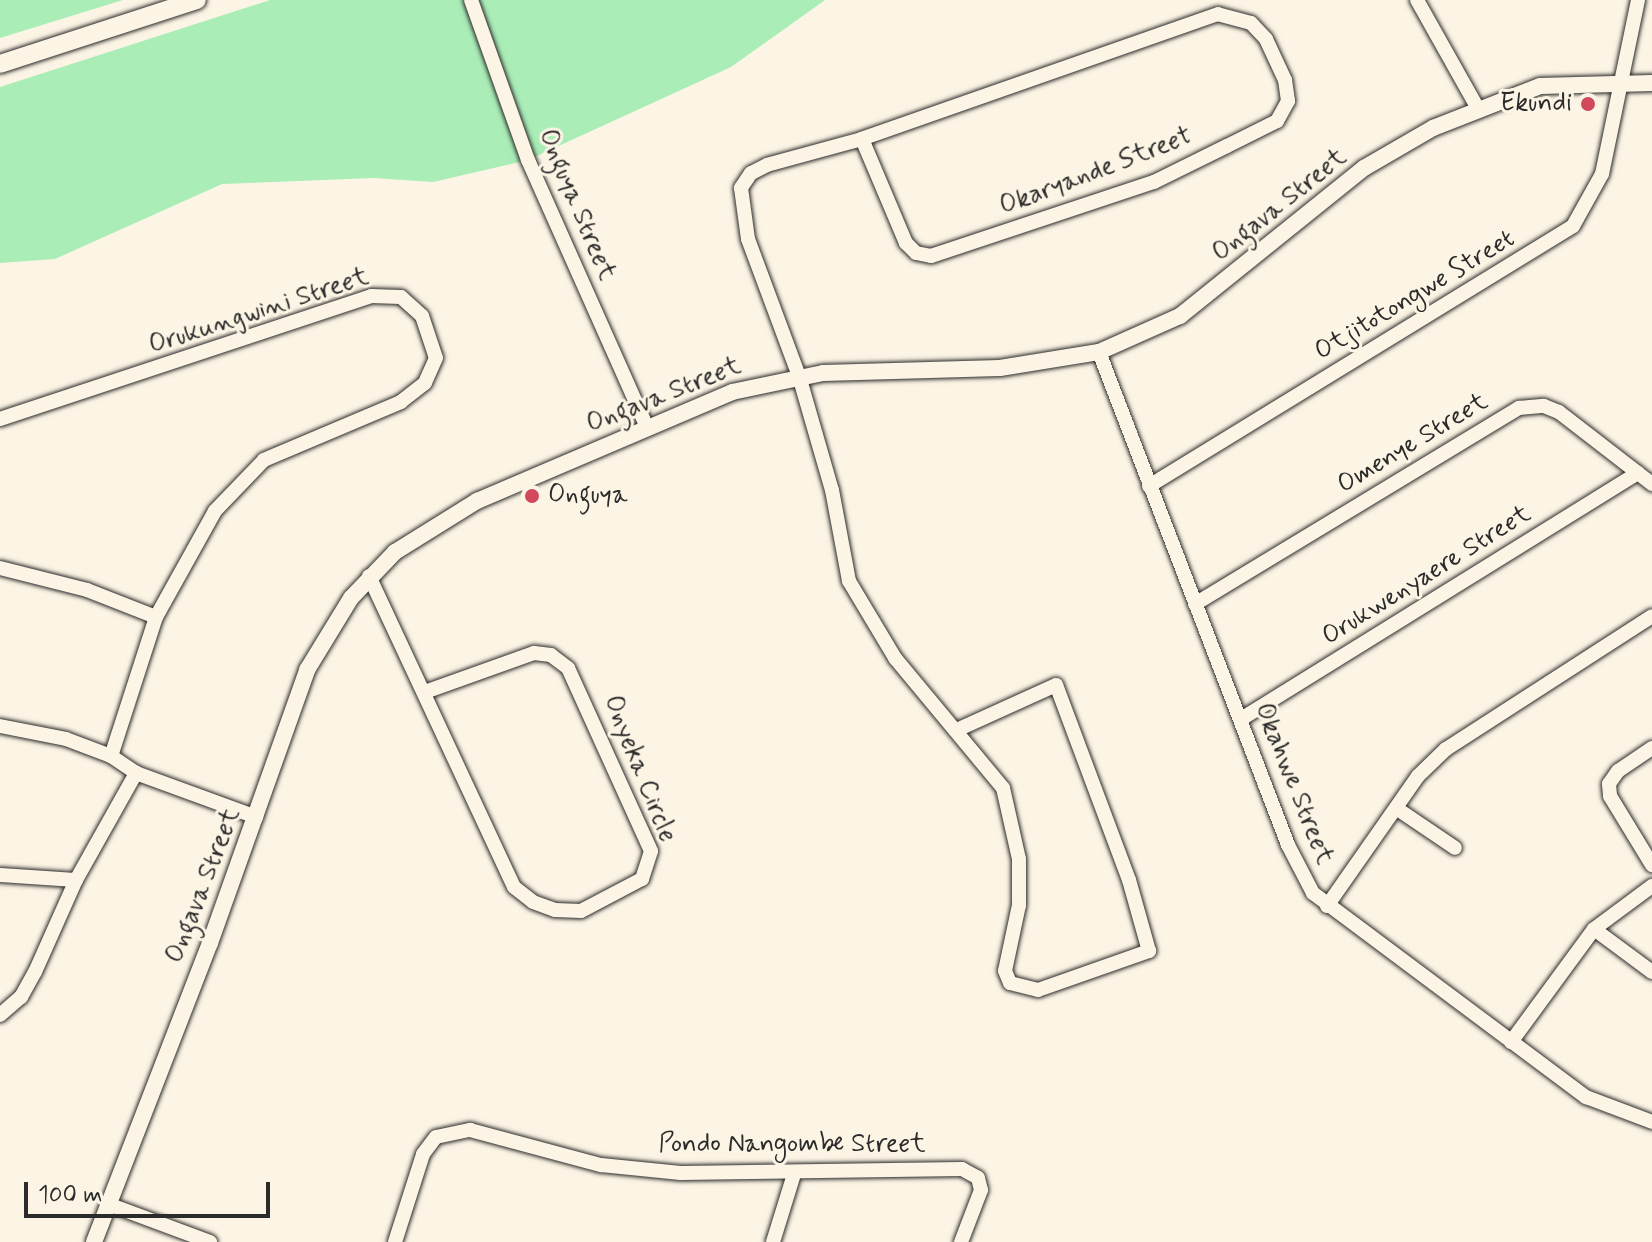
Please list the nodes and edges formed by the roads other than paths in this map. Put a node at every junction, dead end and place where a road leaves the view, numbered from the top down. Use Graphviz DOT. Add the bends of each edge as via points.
graph roads {
  1 [pos="197,0"];
  2 [pos="1417,0"];
  3 [pos="1638,0"];
  4 [pos="473,3"];
  5 [pos="0,64"];
  6 [pos="1620,82"];
  7 [pos="1652,83"];
  8 [pos="1477,107"];
  9 [pos="862,139"];
  10 [pos="1099,352"];
  11 [pos="799,376"];
  12 [pos="0,419"];
  13 [pos="646,425"];
  14 [pos="1638,473"];
  15 [pos="1652,484"];
  16 [pos="1149,486"];
  17 [pos="0,568"];
  18 [pos="369,576"];
  19 [pos="1195,604"];
  20 [pos="1652,616"];
  21 [pos="156,617"];
  22 [pos="425,692"];
  23 [pos="1241,719"];
  24 [pos="0,726"];
  25 [pos="957,730"];
  26 [pos="1652,748"];
  27 [pos="111,756"];
  28 [pos="136,773"];
  29 [pos="1396,808"];
  30 [pos="256,817"];
  31 [pos="1455,848"];
  32 [pos="1652,865"];
  33 [pos="0,875"];
  34 [pos="76,880"];
  35 [pos="1652,886"];
  36 [pos="1327,906"];
  37 [pos="1594,929"];
  38 [pos="1652,972"];
  39 [pos="0,1015"];
  40 [pos="1511,1042"];
  41 [pos="1652,1122"];
  42 [pos="794,1174"];
  43 [pos="108,1204"];
  44 [pos="94,1242"];
  45 [pos="210,1242"];
  46 [pos="395,1242"];
  47 [pos="773,1242"];
  48 [pos="961,1242"];
  1 -- 5 [label="main road"];
  2 -- 8 [label="street"];
  3 -- 6 [label="street, Otjitotongwe Street"];
  4 -- 13 [label="street, Onguya Street" via="528,160"];
  6 -- 7 [label="street, Ongava Street"];
  6 -- 8 [label="street, Ongava Street" via="1540,86"];
  6 -- 16 [label="street, Otjitotongwe Street" via="1602,174 1573,226"];
  8 -- 10 [label="street, Ongava Street" via="1376,159 1180,316"];
  9 -- 9 [label="street, Okaryande Street" via="1218,14 1251,23 1266,39 1285,80 1288,101 1277,121 1154,182 931,256 916,253 906,243"];
  9 -- 11 [label="street, Okaryande Street" via="767,165 751,173 741,188 748,239"];
  10 -- 11 [label="street, Ongava Street" via="1000,368"];
  10 -- 16 [label="street, Okahwe Street"];
  11 -- 13 [label="street, Ongava Street" via="732,392"];
  11 -- 25 [label="street" via="832,490 849,581 895,658"];
  12 -- 21 [label="street, Orukungwini Street" via="371,296 401,297 422,316 436,358 425,383 401,402 264,460 215,511"];
  13 -- 18 [label="street, Ongava Street" via="438,522"];
  14 -- 15 [label="street, Omenye Street"];
  14 -- 19 [label="street, Omenye Street" via="1559,412 1544,406 1519,408"];
  14 -- 23 [label="street, Orukwenyaere Street"];
  16 -- 19 [label="street, Okahwe Street"];
  17 -- 21 [label="street" via="87,590"];
  18 -- 22 [label="street, Onyeka Circle"];
  18 -- 30 [label="street, Ongava Street" via="307,670"];
  19 -- 23 [label="street, Okahwe Street"];
  20 -- 29 [label="street" via="1446,749"];
  21 -- 27 [label="street, Orukungwini Street"];
  22 -- 22 [label="street, Onyeka Circle" via="514,887 555,910 581,911 642,879 651,851 568,668 551,655 534,653"];
  23 -- 36 [label="street, Okahwe Street" via="1299,871"];
  24 -- 27 [label="street" via="28,728"];
  25 -- 25 [label="street" via="1056,685 1129,880 1149,951 1038,990 1010,983 1005,971 1019,905 1013,822 1003,788"];
  26 -- 32 [label="street" via="1618,771 1609,784 1610,796"];
  27 -- 28 [label="street"];
  28 -- 30 [label="street"];
  28 -- 34 [label="street"];
  29 -- 31 [label="street"];
  29 -- 36 [label="street"];
  30 -- 43 [label="street, Ongava Street"];
  33 -- 34 [label="street"];
  34 -- 39 [label="street" via="21,997"];
  35 -- 37 [label="street"];
  36 -- 40 [label="street, Okahwe Street"];
  37 -- 38 [label="street"];
  37 -- 40 [label="street"];
  40 -- 41 [label="street, Okahwe Street" via="1602,1107"];
  42 -- 46 [label="street, Pondo Nangombe Street" via="681,1173 601,1165 470,1130 450,1132 436,1137 423,1154"];
  42 -- 47 [label="street"];
  42 -- 48 [label="street, Pondo Nangombe Street" via="962,1169 978,1178 981,1190"];
  43 -- 44 [label="street, Ongava Street"];
  43 -- 45 [label="street"];
}
